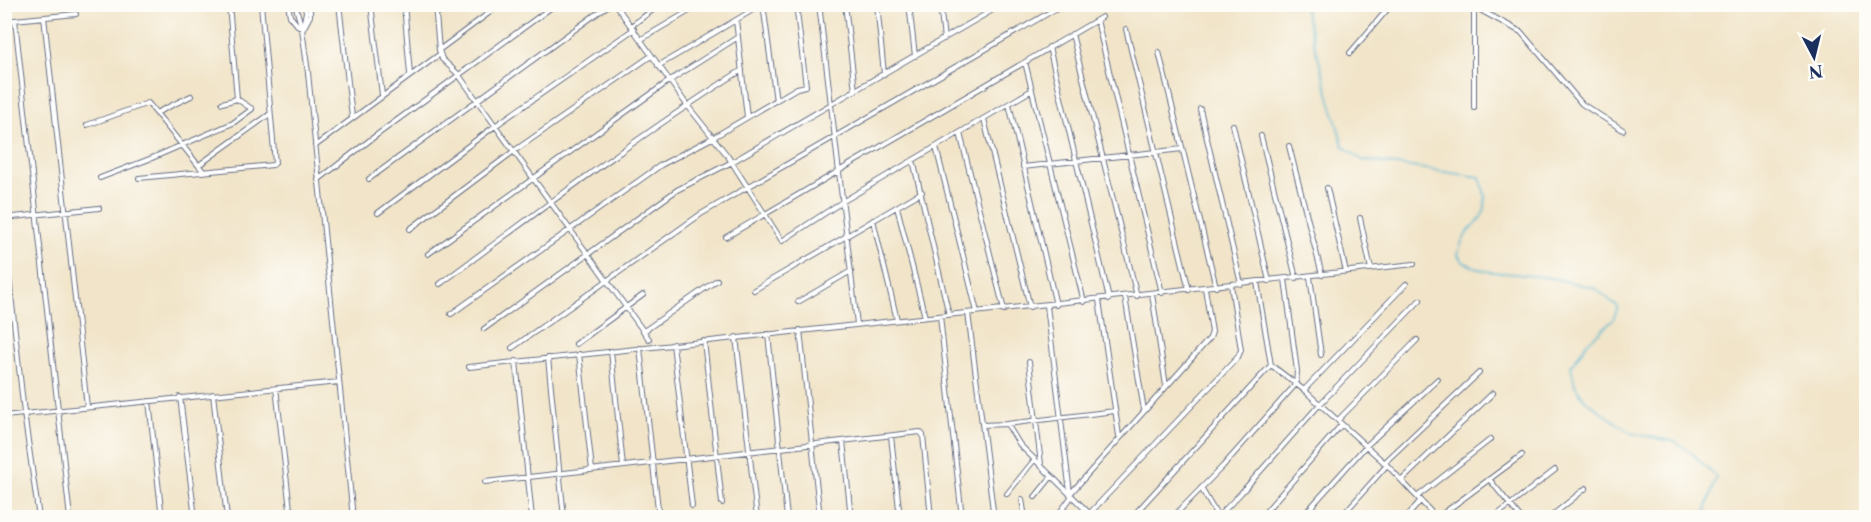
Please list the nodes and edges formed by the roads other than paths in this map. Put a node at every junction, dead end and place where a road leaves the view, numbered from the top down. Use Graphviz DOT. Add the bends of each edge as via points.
graph roads {
  1 [pos="229,4"];
  2 [pos="261,4"];
  3 [pos="288,4"];
  4 [pos="295,4"];
  5 [pos="304,4"];
  6 [pos="310,4"];
  7 [pos="339,4"];
  8 [pos="371,4"];
  9 [pos="404,4"];
  10 [pos="435,4"];
  11 [pos="450,4"];
  12 [pos="501,4"];
  13 [pos="556,4"];
  14 [pos="610,4"];
  15 [pos="615,4"];
  16 [pos="661,4"];
  17 [pos="701,4"];
  18 [pos="763,4"];
  19 [pos="796,4"];
  20 [pos="819,4"];
  21 [pos="845,4"];
  22 [pos="877,4"];
  23 [pos="909,4"];
  24 [pos="940,4"];
  25 [pos="1003,4"];
  26 [pos="1064,4"];
  27 [pos="1392,4"];
  28 [pos="1469,4"];
  29 [pos="1474,7"];
  30 [pos="76,14"];
  31 [pos="436,14"];
  32 [pos="44,17"];
  33 [pos="1102,17"];
  34 [pos="15,20"];
  35 [pos="736,20"];
  36 [pos="1097,20"];
  37 [pos="4,21"];
  38 [pos="632,28"];
  39 [pos="1126,28"];
  40 [pos="302,29"];
  41 [pos="1072,34"];
  42 [pos="738,37"];
  43 [pos="640,39"];
  44 [pos="944,39"];
  45 [pos="1050,47"];
  46 [pos="439,52"];
  47 [pos="1159,52"];
  48 [pos="1350,53"];
  49 [pos="651,56"];
  50 [pos="915,56"];
  51 [pos="1025,62"];
  52 [pos="658,66"];
  53 [pos="742,70"];
  54 [pos="884,74"];
  55 [pos="411,75"];
  56 [pos="458,75"];
  57 [pos="669,81"];
  58 [pos="1032,90"];
  59 [pos="855,91"];
  60 [pos="382,95"];
  61 [pos="191,96"];
  62 [pos="237,99"];
  63 [pos="477,101"];
  64 [pos="776,101"];
  65 [pos="222,103"];
  66 [pos="1009,104"];
  67 [pos="687,105"];
  68 [pos="831,105"];
  69 [pos="1474,108"];
  70 [pos="1200,109"];
  71 [pos="156,113"];
  72 [pos="270,114"];
  73 [pos="352,118"];
  74 [pos="747,118"];
  75 [pos="984,119"];
  76 [pos="87,125"];
  77 [pos="1233,125"];
  78 [pos="495,126"];
  79 [pos="1623,130"];
  80 [pos="960,133"];
  81 [pos="835,136"];
  82 [pos="1261,136"];
  83 [pos="714,137"];
  84 [pos="182,144"];
  85 [pos="315,146"];
  86 [pos="1289,146"];
  87 [pos="936,147"];
  88 [pos="1182,150"];
  89 [pos="513,151"];
  90 [pos="1156,152"];
  91 [pos="1129,155"];
  92 [pos="1103,158"];
  93 [pos="914,160"];
  94 [pos="1076,161"];
  95 [pos="732,162"];
  96 [pos="1050,164"];
  97 [pos="199,165"];
  98 [pos="1023,166"];
  99 [pos="204,171"];
  100 [pos="839,171"];
  101 [pos="100,178"];
  102 [pos="139,178"];
  103 [pos="533,178"];
  104 [pos="369,179"];
  105 [pos="317,181"];
  106 [pos="747,187"];
  107 [pos="1327,188"];
  108 [pos="921,192"];
  109 [pos="550,202"];
  110 [pos="842,202"];
  111 [pos="897,207"];
  112 [pos="99,208"];
  113 [pos="66,212"];
  114 [pos="378,213"];
  115 [pos="765,214"];
  116 [pos="36,215"];
  117 [pos="4,218"];
  118 [pos="1360,218"];
  119 [pos="873,220"];
  120 [pos="410,229"];
  121 [pos="570,229"];
  122 [pos="4,231"];
  123 [pos="846,236"];
  124 [pos="726,237"];
  125 [pos="428,254"];
  126 [pos="588,254"];
  127 [pos="1414,264"];
  128 [pos="1371,269"];
  129 [pos="850,271"];
  130 [pos="1346,272"];
  131 [pos="1322,275"];
  132 [pos="1310,277"];
  133 [pos="1296,278"];
  134 [pos="1285,279"];
  135 [pos="717,280"];
  136 [pos="608,281"];
  137 [pos="1269,281"];
  138 [pos="1257,282"];
  139 [pos="440,284"];
  140 [pos="1242,284"];
  141 [pos="1406,284"];
  142 [pos="1231,285"];
  143 [pos="1216,287"];
  144 [pos="1205,288"];
  145 [pos="754,290"];
  146 [pos="1189,290"];
  147 [pos="1162,293"];
  148 [pos="1152,294"];
  149 [pos="643,295"];
  150 [pos="1137,296"];
  151 [pos="1125,297"];
  152 [pos="1109,299"];
  153 [pos="1099,300"];
  154 [pos="1420,300"];
  155 [pos="798,302"];
  156 [pos="1084,302"];
  157 [pos="1056,305"];
  158 [pos="1047,306"];
  159 [pos="626,307"];
  160 [pos="1030,307"];
  161 [pos="1004,310"];
  162 [pos="977,312"];
  163 [pos="968,313"];
  164 [pos="452,314"];
  165 [pos="949,315"];
  166 [pos="940,316"];
  167 [pos="925,317"];
  168 [pos="897,320"];
  169 [pos="857,324"];
  170 [pos="484,329"];
  171 [pos="800,330"];
  172 [pos="644,331"];
  173 [pos="768,334"];
  174 [pos="736,337"];
  175 [pos="649,339"];
  176 [pos="1417,340"];
  177 [pos="704,341"];
  178 [pos="576,344"];
  179 [pos="673,344"];
  180 [pos="512,348"];
  181 [pos="640,348"];
  182 [pos="611,351"];
  183 [pos="579,354"];
  184 [pos="1321,355"];
  185 [pos="548,358"];
  186 [pos="516,362"];
  187 [pos="1029,362"];
  188 [pos="1271,365"];
  189 [pos="470,367"];
  190 [pos="1479,373"];
  191 [pos="1437,379"];
  192 [pos="339,382"];
  193 [pos="1296,384"];
  194 [pos="1166,387"];
  195 [pos="276,388"];
  196 [pos="1304,390"];
  197 [pos="1493,393"];
  198 [pos="213,394"];
  199 [pos="180,397"];
  200 [pos="149,400"];
  201 [pos="1320,404"];
  202 [pos="87,407"];
  203 [pos="57,410"];
  204 [pos="1115,411"];
  205 [pos="1144,411"];
  206 [pos="24,413"];
  207 [pos="4,416"];
  208 [pos="1061,418"];
  209 [pos="1035,420"];
  210 [pos="1338,420"];
  211 [pos="1007,424"];
  212 [pos="1342,424"];
  213 [pos="982,425"];
  214 [pos="891,435"];
  215 [pos="1119,437"];
  216 [pos="1491,439"];
  217 [pos="843,441"];
  218 [pos="812,445"];
  219 [pos="1365,447"];
  220 [pos="780,448"];
  221 [pos="749,452"];
  222 [pos="1522,454"];
  223 [pos="717,456"];
  224 [pos="687,459"];
  225 [pos="1035,459"];
  226 [pos="653,463"];
  227 [pos="1386,464"];
  228 [pos="1041,465"];
  229 [pos="623,466"];
  230 [pos="592,470"];
  231 [pos="1555,470"];
  232 [pos="560,474"];
  233 [pos="1052,476"];
  234 [pos="528,477"];
  235 [pos="1489,479"];
  236 [pos="1402,480"];
  237 [pos="485,482"];
  238 [pos="1201,488"];
  239 [pos="1586,488"];
  240 [pos="1007,494"];
  241 [pos="1071,495"];
  242 [pos="1035,497"];
  243 [pos="1419,498"];
  244 [pos="1022,499"];
  245 [pos="4,502"];
  246 [pos="722,503"];
  247 [pos="1510,505"];
  248 [pos="692,506"];
  249 [pos="658,509"];
  250 [pos="1093,516"];
  251 [pos="1218,517"];
  252 [pos="6,518"];
  253 [pos="39,518"];
  254 [pos="70,518"];
  255 [pos="162,518"];
  256 [pos="195,518"];
  257 [pos="227,518"];
  258 [pos="291,518"];
  259 [pos="352,518"];
  260 [pos="532,518"];
  261 [pos="564,518"];
  262 [pos="757,518"];
  263 [pos="787,518"];
  264 [pos="820,518"];
  265 [pos="851,518"];
  266 [pos="900,518"];
  267 [pos="931,518"];
  268 [pos="962,518"];
  269 [pos="994,518"];
  270 [pos="1025,518"];
  271 [pos="1056,518"];
  272 [pos="1131,518"];
  273 [pos="1172,518"];
  274 [pos="1260,518"];
  275 [pos="1301,518"];
  276 [pos="1340,518"];
  277 [pos="1406,518"];
  278 [pos="1494,518"];
  279 [pos="1521,518"];
  280 [pos="1549,518"];
  1 -- 62 [label="street"];
  2 -- 72 [label="street"];
  3 -- 40 [label="street" via="291,19"];
  4 -- 40 [label="street"];
  5 -- 40 [label="street"];
  6 -- 40 [label="street" via="310,16"];
  7 -- 73 [label="street"];
  8 -- 60 [label="street"];
  9 -- 55 [label="street"];
  10 -- 31 [label="street"];
  11 -- 31 [label="street"];
  12 -- 46 [label="street"];
  13 -- 56 [label="street"];
  14 -- 63 [label="street"];
  15 -- 38 [label="street"];
  16 -- 38 [label="street"];
  17 -- 43 [label="street"];
  18 -- 35 [label="street"];
  18 -- 64 [label="street"];
  19 -- 64 [label="street" via="806,86"];
  20 -- 68 [label="street"];
  21 -- 59 [label="street"];
  22 -- 54 [label="street"];
  23 -- 50 [label="street"];
  24 -- 44 [label="street"];
  25 -- 44 [label="street"];
  26 -- 81 [label="street"];
  27 -- 48 [label="street"];
  28 -- 29 [label="street"];
  29 -- 69 [label="street"];
  29 -- 79 [label="street" via="1521,32 1582,104"];
  30 -- 32 [label="street"];
  31 -- 46 [label="street"];
  32 -- 34 [label="street"];
  32 -- 113 [label="street"];
  33 -- 36 [label="street"];
  34 -- 37 [label="street"];
  34 -- 116 [label="street"];
  35 -- 42 [label="street"];
  35 -- 52 [label="street"];
  36 -- 41 [label="street"];
  36 -- 91 [label="street"];
  38 -- 43 [label="street"];
  38 -- 78 [label="street"];
  39 -- 90 [label="street"];
  40 -- 85 [label="street"];
  41 -- 45 [label="street"];
  41 -- 92 [label="street"];
  42 -- 53 [label="street"];
  42 -- 57 [label="street"];
  43 -- 49 [label="street"];
  44 -- 50 [label="street"];
  45 -- 51 [label="street"];
  45 -- 94 [label="street"];
  46 -- 55 [label="street"];
  46 -- 56 [label="street"];
  47 -- 88 [label="street"];
  49 -- 52 [label="street"];
  49 -- 89 [label="street"];
  50 -- 54 [label="street"];
  51 -- 58 [label="street"];
  51 -- 100 [label="street"];
  52 -- 57 [label="street"];
  53 -- 67 [label="street"];
  53 -- 74 [label="street"];
  54 -- 59 [label="street"];
  55 -- 60 [label="street"];
  56 -- 63 [label="street"];
  56 -- 105 [label="street"];
  57 -- 67 [label="street"];
  57 -- 103 [label="street"];
  58 -- 66 [label="street"];
  58 -- 96 [label="street"];
  59 -- 68 [label="street"];
  60 -- 73 [label="street"];
  61 -- 71 [label="street"];
  62 -- 65 [label="street"];
  62 -- 84 [label="street" via="252,111"];
  63 -- 78 [label="street"];
  63 -- 104 [label="street"];
  64 -- 74 [label="street"];
  66 -- 75 [label="street"];
  66 -- 98 [label="street"];
  67 -- 83 [label="street"];
  67 -- 109 [label="street"];
  68 -- 81 [label="street"];
  68 -- 95 [label="street"];
  70 -- 140 [label="street"];
  71 -- 76 [label="street" via="144,103"];
  71 -- 84 [label="street"];
  72 -- 97 [label="street"];
  72 -- 99 [label="street" via="273,165"];
  73 -- 85 [label="street"];
  74 -- 83 [label="street"];
  75 -- 80 [label="street"];
  75 -- 160 [label="street"];
  77 -- 137 [label="street"];
  78 -- 89 [label="street"];
  78 -- 114 [label="street"];
  80 -- 87 [label="street"];
  80 -- 161 [label="street"];
  81 -- 100 [label="street"];
  81 -- 106 [label="street"];
  82 -- 133 [label="street"];
  83 -- 95 [label="street"];
  83 -- 121 [label="street" via="661,165"];
  84 -- 97 [label="street"];
  84 -- 101 [label="street"];
  85 -- 105 [label="street"];
  86 -- 131 [label="street"];
  87 -- 93 [label="street"];
  87 -- 162 [label="street"];
  88 -- 90 [label="street"];
  88 -- 143 [label="street"];
  89 -- 103 [label="street"];
  89 -- 120 [label="street"];
  90 -- 91 [label="street"];
  90 -- 146 [label="street"];
  91 -- 92 [label="street"];
  91 -- 147 [label="street"];
  92 -- 94 [label="street"];
  92 -- 150 [label="street"];
  93 -- 108 [label="street"];
  93 -- 110 [label="street"];
  94 -- 96 [label="street"];
  94 -- 152 [label="street"];
  95 -- 106 [label="street"];
  95 -- 126 [label="street" via="677,190"];
  96 -- 98 [label="street"];
  96 -- 156 [label="street"];
  97 -- 99 [label="street"];
  98 -- 157 [label="street"];
  99 -- 102 [label="street"];
  100 -- 110 [label="street"];
  100 -- 115 [label="street"];
  103 -- 109 [label="street"];
  103 -- 125 [label="street"];
  105 -- 192 [label="street"];
  106 -- 115 [label="street"];
  106 -- 136 [label="street" via="701,214"];
  107 -- 130 [label="street"];
  108 -- 111 [label="street"];
  108 -- 165 [label="street"];
  109 -- 121 [label="street"];
  109 -- 139 [label="street"];
  110 -- 115 [label="street" via="782,241"];
  110 -- 123 [label="street"];
  111 -- 119 [label="street"];
  111 -- 167 [label="street"];
  112 -- 113 [label="street"];
  113 -- 116 [label="street"];
  113 -- 202 [label="street"];
  115 -- 124 [label="street"];
  116 -- 117 [label="street"];
  116 -- 203 [label="street"];
  118 -- 128 [label="street"];
  119 -- 123 [label="street"];
  119 -- 168 [label="street"];
  121 -- 126 [label="street"];
  121 -- 164 [label="street"];
  122 -- 206 [label="street"];
  123 -- 129 [label="street"];
  123 -- 145 [label="street"];
  126 -- 136 [label="street"];
  126 -- 170 [label="street"];
  127 -- 128 [label="street"];
  128 -- 130 [label="street"];
  129 -- 155 [label="street"];
  129 -- 169 [label="street"];
  130 -- 131 [label="street"];
  131 -- 132 [label="street"];
  132 -- 133 [label="street"];
  132 -- 184 [label="street"];
  133 -- 134 [label="street"];
  134 -- 137 [label="street"];
  134 -- 193 [label="street"];
  135 -- 172 [label="street"];
  136 -- 159 [label="street"];
  136 -- 180 [label="street"];
  137 -- 138 [label="street"];
  138 -- 140 [label="street"];
  138 -- 188 [label="street"];
  140 -- 142 [label="street"];
  141 -- 196 [label="street"];
  142 -- 143 [label="street"];
  142 -- 250 [label="street" via="1240,354"];
  143 -- 144 [label="street"];
  144 -- 146 [label="street"];
  144 -- 194 [label="street" via="1210,338"];
  146 -- 147 [label="street"];
  147 -- 148 [label="street"];
  148 -- 150 [label="street"];
  148 -- 194 [label="street"];
  149 -- 159 [label="street"];
  150 -- 151 [label="street"];
  151 -- 152 [label="street"];
  151 -- 205 [label="street"];
  152 -- 153 [label="street"];
  153 -- 156 [label="street"];
  153 -- 204 [label="street"];
  154 -- 201 [label="street"];
  156 -- 157 [label="street"];
  157 -- 158 [label="street"];
  158 -- 160 [label="street"];
  158 -- 208 [label="street"];
  159 -- 172 [label="street"];
  159 -- 178 [label="street"];
  160 -- 161 [label="street"];
  161 -- 162 [label="street"];
  162 -- 163 [label="street"];
  163 -- 165 [label="street"];
  163 -- 213 [label="street"];
  165 -- 166 [label="street"];
  166 -- 167 [label="street"];
  166 -- 268 [label="street"];
  167 -- 168 [label="street"];
  168 -- 169 [label="street"];
  169 -- 171 [label="street"];
  171 -- 173 [label="street"];
  171 -- 218 [label="street"];
  172 -- 175 [label="street"];
  173 -- 174 [label="street"];
  173 -- 220 [label="street"];
  174 -- 177 [label="street"];
  174 -- 221 [label="street"];
  176 -- 210 [label="street"];
  177 -- 179 [label="street"];
  177 -- 223 [label="street"];
  179 -- 181 [label="street"];
  179 -- 224 [label="street"];
  181 -- 182 [label="street"];
  181 -- 226 [label="street"];
  182 -- 183 [label="street"];
  182 -- 229 [label="street"];
  183 -- 185 [label="street"];
  183 -- 230 [label="street"];
  185 -- 186 [label="street"];
  185 -- 232 [label="street"];
  186 -- 189 [label="street"];
  186 -- 234 [label="street"];
  187 -- 209 [label="street"];
  188 -- 193 [label="street"];
  188 -- 272 [label="street"];
  190 -- 227 [label="street"];
  191 -- 219 [label="street"];
  192 -- 195 [label="street"];
  192 -- 259 [label="street"];
  193 -- 196 [label="street"];
  193 -- 238 [label="street"];
  194 -- 205 [label="street"];
  195 -- 198 [label="street"];
  195 -- 258 [label="street"];
  196 -- 201 [label="street"];
  197 -- 236 [label="street"];
  198 -- 199 [label="street"];
  198 -- 257 [label="street"];
  199 -- 200 [label="street"];
  199 -- 256 [label="street"];
  200 -- 202 [label="street"];
  200 -- 255 [label="street"];
  201 -- 210 [label="street"];
  201 -- 251 [label="street"];
  202 -- 203 [label="street"];
  203 -- 206 [label="street"];
  203 -- 254 [label="street"];
  204 -- 208 [label="street"];
  204 -- 215 [label="street"];
  205 -- 215 [label="street"];
  206 -- 207 [label="street"];
  206 -- 253 [label="street"];
  208 -- 209 [label="street"];
  208 -- 241 [label="street"];
  209 -- 211 [label="street"];
  209 -- 228 [label="street"];
  210 -- 212 [label="street"];
  211 -- 213 [label="street"];
  211 -- 225 [label="street" via="1020,446"];
  212 -- 219 [label="street"];
  212 -- 274 [label="street"];
  213 -- 269 [label="street"];
  214 -- 217 [label="street"];
  214 -- 266 [label="street"];
  214 -- 267 [label="street" via="922,433"];
  215 -- 241 [label="street"];
  216 -- 243 [label="street"];
  217 -- 218 [label="street"];
  217 -- 265 [label="street"];
  218 -- 220 [label="street"];
  218 -- 264 [label="street"];
  219 -- 227 [label="street"];
  219 -- 275 [label="street"];
  220 -- 221 [label="street"];
  220 -- 263 [label="street"];
  221 -- 223 [label="street"];
  221 -- 262 [label="street"];
  222 -- 235 [label="street"];
  223 -- 224 [label="street"];
  223 -- 246 [label="street"];
  224 -- 226 [label="street"];
  224 -- 248 [label="street"];
  225 -- 228 [label="street"];
  225 -- 240 [label="street"];
  226 -- 229 [label="street"];
  226 -- 249 [label="street"];
  227 -- 236 [label="street"];
  227 -- 276 [label="street"];
  228 -- 233 [label="street"];
  229 -- 230 [label="street"];
  230 -- 232 [label="street"];
  231 -- 247 [label="street"];
  232 -- 234 [label="street"];
  232 -- 261 [label="street"];
  233 -- 241 [label="street"];
  233 -- 242 [label="street"];
  234 -- 237 [label="street"];
  234 -- 260 [label="street"];
  235 -- 243 [label="street" via="1441,515 1434,515"];
  235 -- 247 [label="street"];
  236 -- 243 [label="street"];
  238 -- 251 [label="street"];
  238 -- 273 [label="street"];
  239 -- 280 [label="street"];
  241 -- 250 [label="street"];
  241 -- 271 [label="street"];
  243 -- 277 [label="street"];
  244 -- 270 [label="street"];
  245 -- 252 [label="street"];
  247 -- 278 [label="street"];
  247 -- 279 [label="street"];
}
